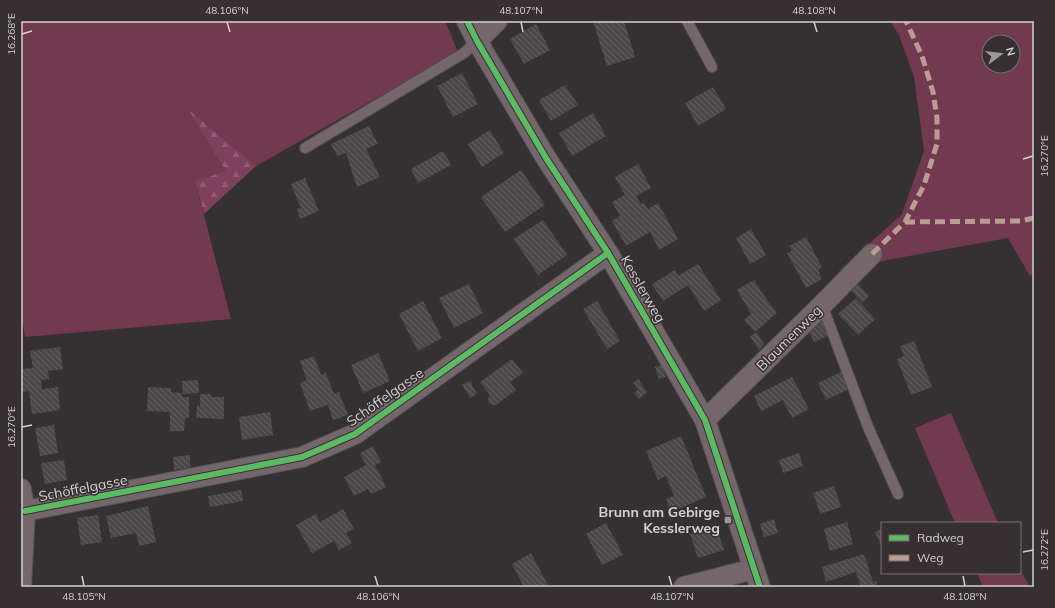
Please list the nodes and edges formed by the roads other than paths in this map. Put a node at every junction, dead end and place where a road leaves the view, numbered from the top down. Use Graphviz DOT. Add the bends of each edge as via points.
graph roads {
  1 [pos="467,21"];
  2 [pos="497,21"];
  3 [pos="687,21"];
  4 [pos="477,41"];
  5 [pos="712,67"];
  6 [pos="305,148"];
  7 [pos="608,253"];
  8 [pos="872,254"];
  9 [pos="822,305"];
  10 [pos="705,420"];
  11 [pos="21,489"];
  12 [pos="898,494"];
  13 [pos="24,511"];
  14 [pos="757,578"];
  15 [pos="21,587"];
  16 [pos="684,587"];
  1 -- 4 [label="street, Kesslerweg"];
  2 -- 4 [label="street"];
  3 -- 5 [label="lane"];
  4 -- 6 [label="lane" via="464,53"];
  4 -- 7 [label="street, Kesslerweg" via="546,158"];
  7 -- 10 [label="street, Kesslerweg"];
  7 -- 13 [label="street, Schöffelgasse" via="355,434 302,457"];
  8 -- 9 [label="street, Blaumenweg"];
  9 -- 10 [label="street, Blaumenweg"];
  9 -- 12 [label="lane" via="868,427"];
  10 -- 14 [label="street, Kesslerweg"];
  11 -- 13 [label="street"];
  13 -- 15 [label="street"];
  14 -- 16 [label="street"];
}
